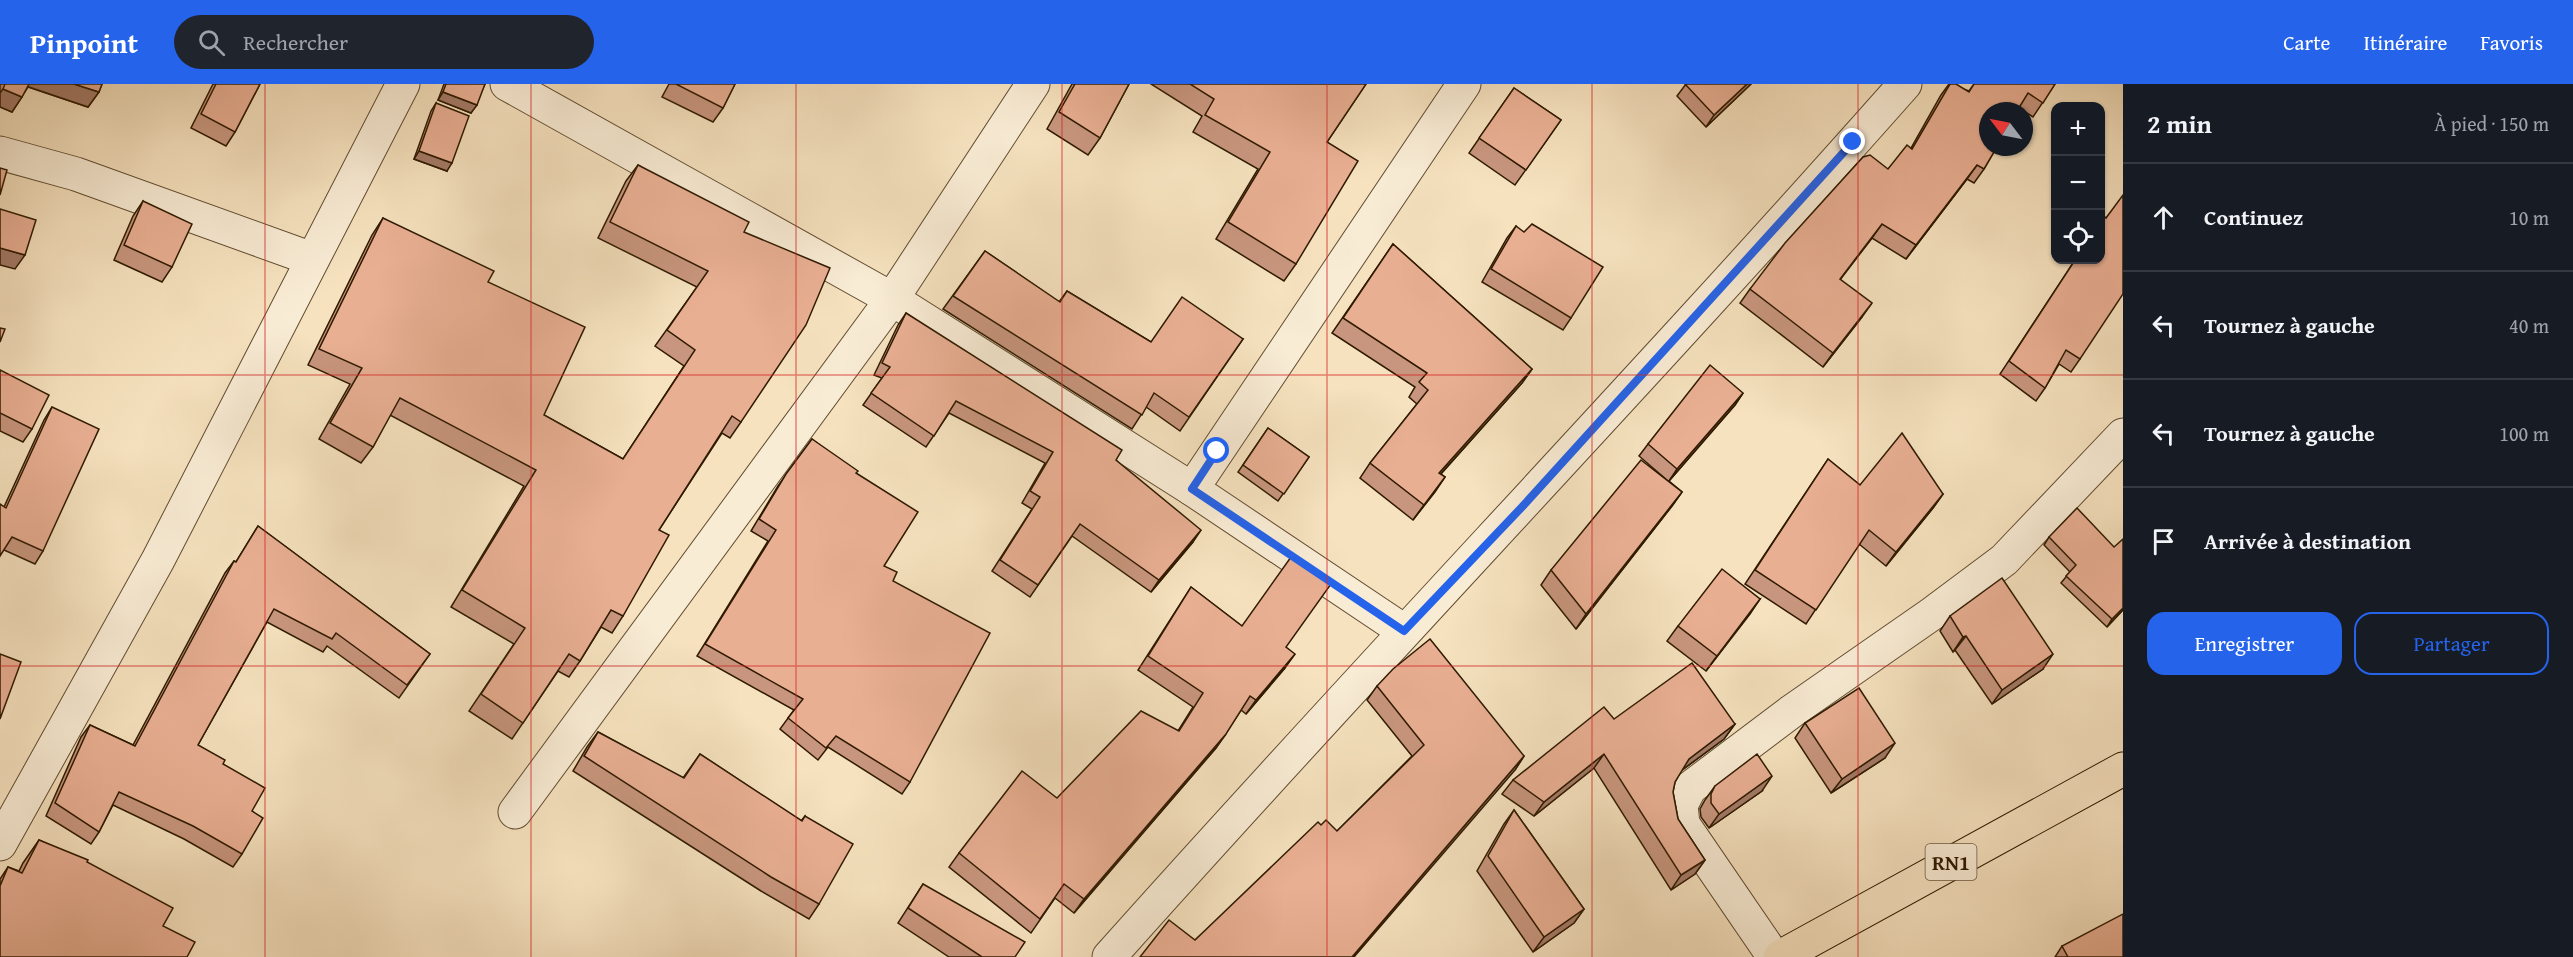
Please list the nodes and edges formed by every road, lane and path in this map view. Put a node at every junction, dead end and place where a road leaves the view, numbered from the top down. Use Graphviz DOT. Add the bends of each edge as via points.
graph roads {
  1 [pos="403,84"];
  2 [pos="507,84"];
  3 [pos="1033,84"];
  4 [pos="1464,84"];
  5 [pos="1905,84"];
  6 [pos="0,153"];
  7 [pos="312,259"];
  8 [pos="892,299"];
  9 [pos="2123,435"];
  10 [pos="1192,489"];
  11 [pos="1404,631"];
  12 [pos="2123,769"];
  13 [pos="515,813"];
  14 [pos="0,844"];
  15 [pos="1109,957"];
  16 [pos="1774,957"];
  17 [pos="1780,957"];
  1 -- 7 [label="street"];
  2 -- 8 [label="street"];
  3 -- 8 [label="street"];
  4 -- 10 [label="street"];
  5 -- 11 [label="street" via="1684,331"];
  6 -- 7 [label="street" via="75,174"];
  7 -- 14 [label="street" via="158,560"];
  8 -- 10 [label="street"];
  8 -- 13 [label="street"];
  9 -- 16 [label="street" via="2004,560 1690,788 1681,805 1683,824"];
  10 -- 11 [label="street"];
  11 -- 15 [label="street"];
  12 -- 17 [label="highway, RN1"];
}
